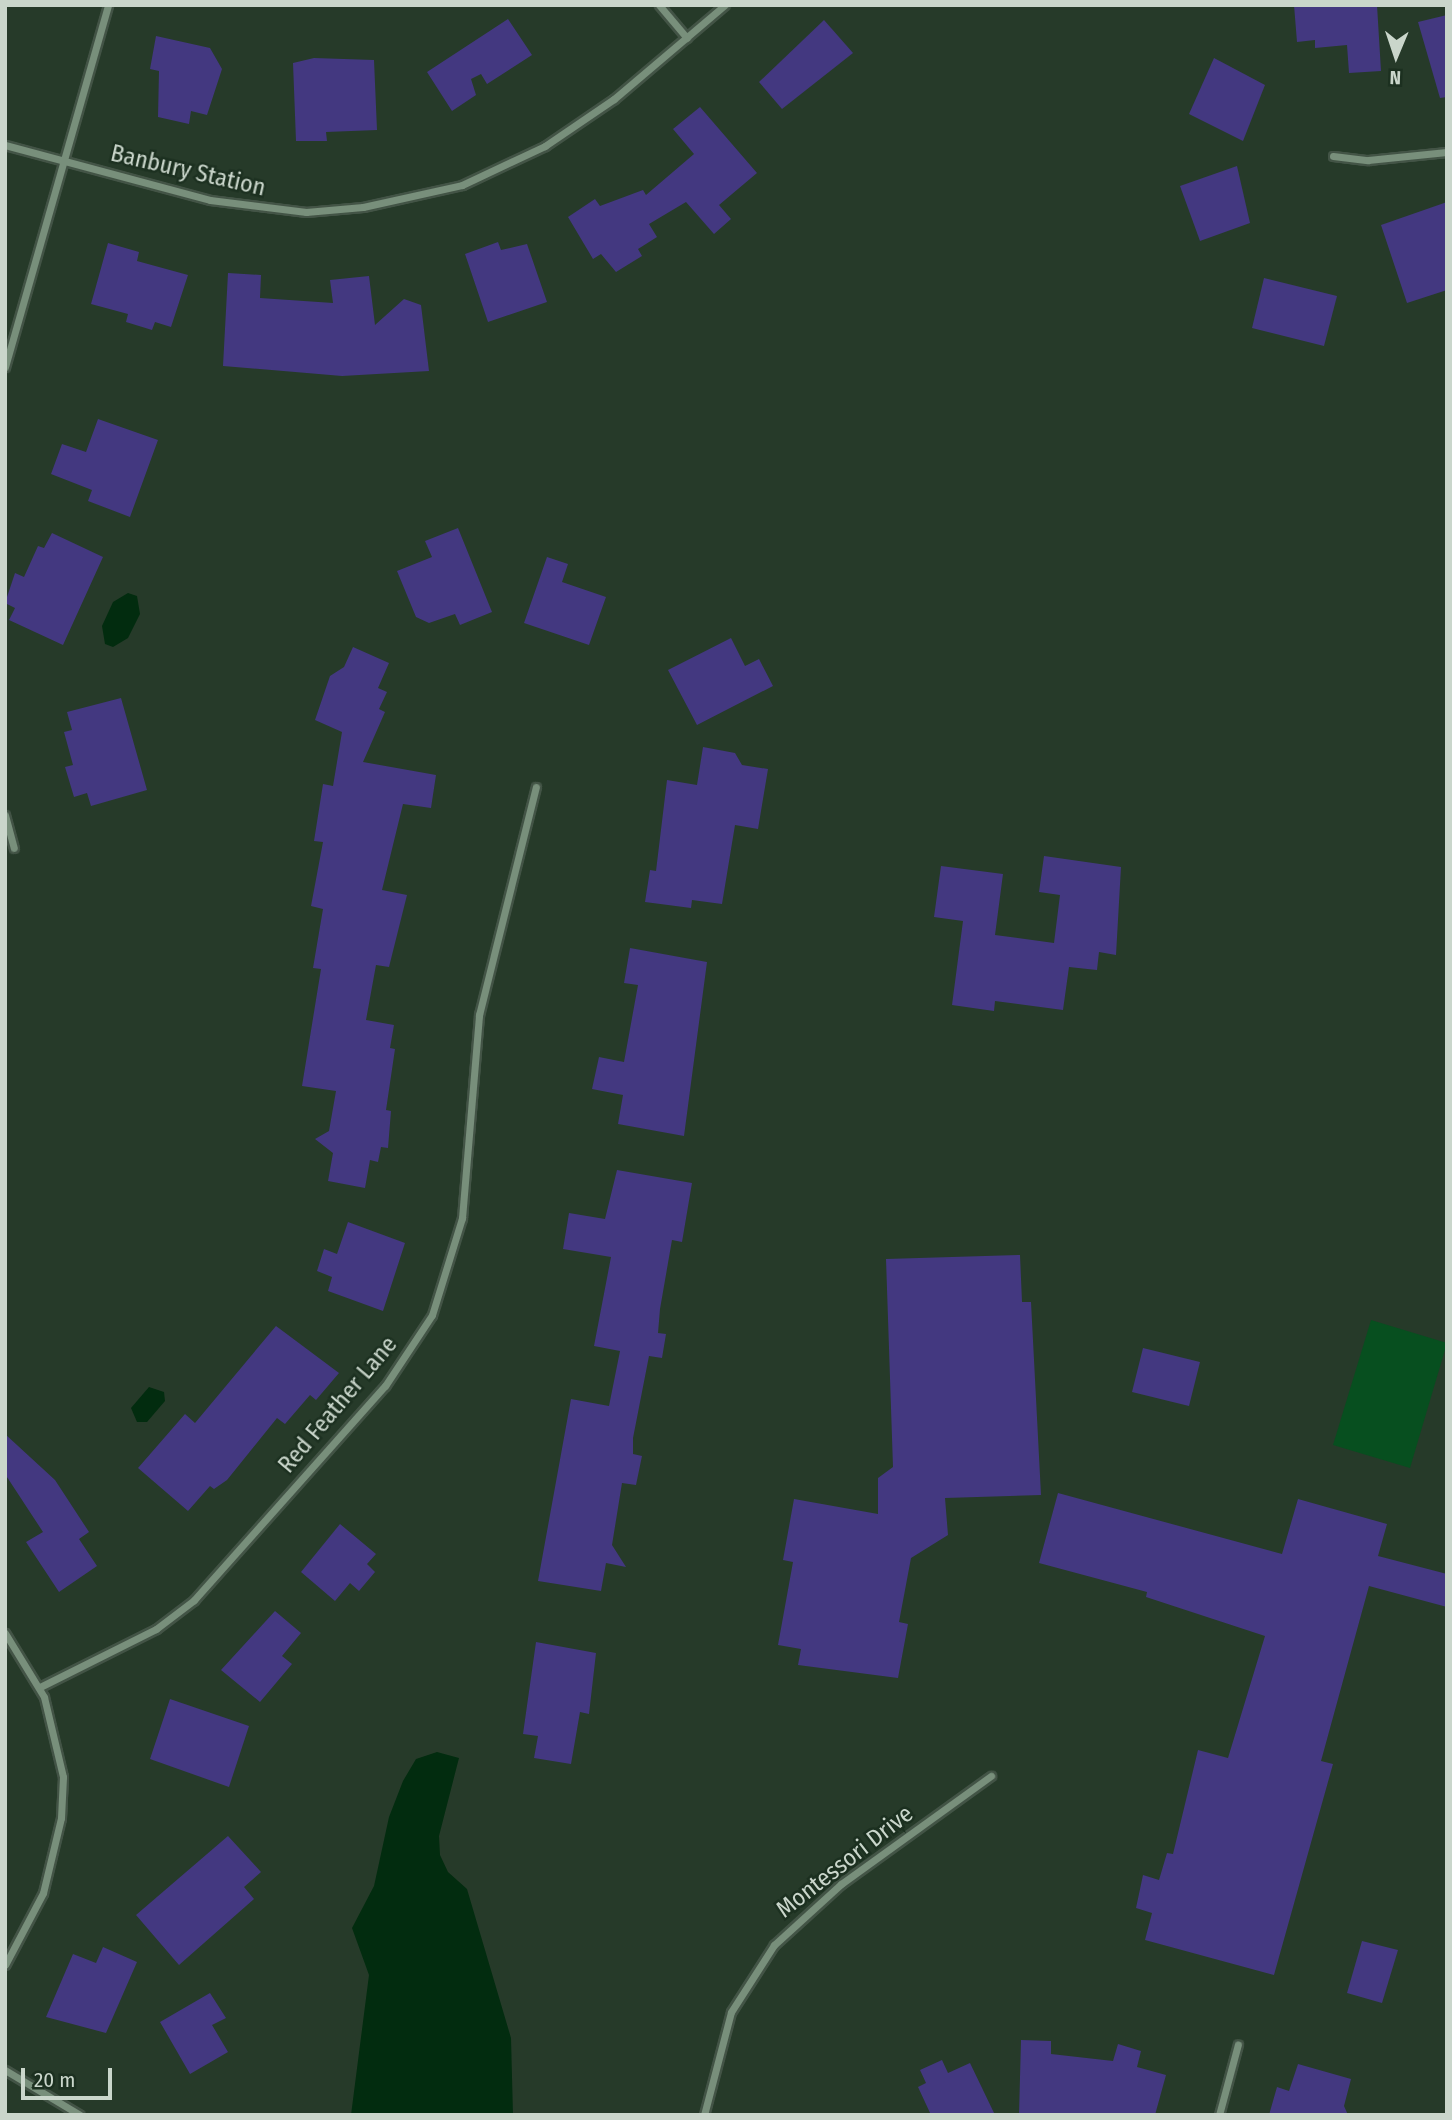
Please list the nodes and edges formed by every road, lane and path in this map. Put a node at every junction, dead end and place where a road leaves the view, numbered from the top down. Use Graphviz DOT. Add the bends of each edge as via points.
graph roads {
  1 [pos="108,5"];
  2 [pos="659,5"];
  3 [pos="725,5"];
  4 [pos="687,38"];
  5 [pos="5,145"];
  6 [pos="1447,152"];
  7 [pos="1333,156"];
  8 [pos="64,161"];
  9 [pos="5,367"];
  10 [pos="536,787"];
  11 [pos="5,815"];
  12 [pos="14,848"];
  13 [pos="5,1633"];
  14 [pos="40,1687"];
  15 [pos="991,1776"];
  16 [pos="5,1965"];
  17 [pos="1238,2044"];
  18 [pos="5,2070"];
  19 [pos="80,2115"];
  20 [pos="704,2115"];
  21 [pos="1219,2115"];
  1 -- 8 [label="street"];
  2 -- 4 [label="street"];
  3 -- 4 [label="street, Banbury Station"];
  4 -- 8 [label="street, Banbury Station" via="614,99 545,146 493,173 428,194 332,211 277,210 196,197"];
  5 -- 8 [label="street, Banbury Station"];
  6 -- 7 [label="street" via="1368,160"];
  8 -- 9 [label="street"];
  10 -- 14 [label="street, Red Feather Lane" via="479,1015 462,1218 432,1315 380,1392 194,1600 156,1629"];
  11 -- 12 [label="street"];
  13 -- 14 [label="street"];
  14 -- 16 [label="street" via="61,1752 61,1818 39,1905"];
  15 -- 20 [label="street, Montessori Drive" via="841,1884 774,1945 731,2012"];
  17 -- 21 [label="street"];
  18 -- 19 [label="street"];
}
